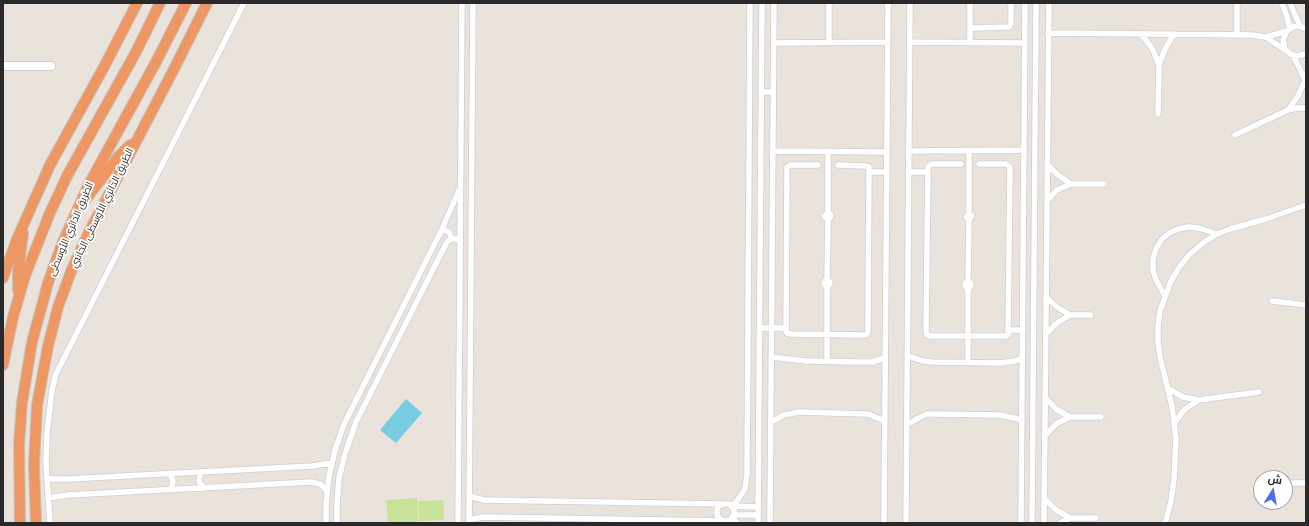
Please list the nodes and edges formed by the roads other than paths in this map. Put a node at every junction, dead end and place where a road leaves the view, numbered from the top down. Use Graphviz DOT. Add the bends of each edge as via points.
graph roads {
  1 [pos="137,3"];
  2 [pos="160,3"];
  3 [pos="186,3"];
  4 [pos="207,3"];
  5 [pos="244,3"];
  6 [pos="462,3"];
  7 [pos="473,3"];
  8 [pos="750,3"];
  9 [pos="762,3"];
  10 [pos="774,3"];
  11 [pos="829,3"];
  12 [pos="888,3"];
  13 [pos="910,3"];
  14 [pos="970,3"];
  15 [pos="1011,3"];
  16 [pos="1025,3"];
  17 [pos="1036,3"];
  18 [pos="1049,3"];
  19 [pos="1237,3"];
  20 [pos="1282,3"];
  21 [pos="1290,3"];
  22 [pos="970,28"];
  23 [pos="1304,28"];
  24 [pos="1288,30"];
  25 [pos="1048,33"];
  26 [pos="1141,34"];
  27 [pos="1174,34"];
  28 [pos="1237,35"];
  29 [pos="1266,37"];
  30 [pos="888,42"];
  31 [pos="910,42"];
  32 [pos="970,42"];
  33 [pos="774,43"];
  34 [pos="828,43"];
  35 [pos="1025,43"];
  36 [pos="1291,54"];
  37 [pos="1306,54"];
  38 [pos="1159,65"];
  39 [pos="3,66"];
  40 [pos="51,66"];
  41 [pos="462,76"];
  42 [pos="473,76"];
  43 [pos="1305,82"];
  44 [pos="761,92"];
  45 [pos="773,92"];
  46 [pos="1306,108"];
  47 [pos="1288,110"];
  48 [pos="1158,114"];
  49 [pos="1235,135"];
  50 [pos="137,139"];
  51 [pos="1024,150"];
  52 [pos="773,151"];
  53 [pos="828,151"];
  54 [pos="909,151"];
  55 [pos="969,151"];
  56 [pos="887,152"];
  57 [pos="961,164"];
  58 [pos="979,164"];
  59 [pos="1047,164"];
  60 [pos="818,165"];
  61 [pos="838,165"];
  62 [pos="869,172"];
  63 [pos="887,172"];
  64 [pos="909,172"];
  65 [pos="928,172"];
  66 [pos="461,182"];
  67 [pos="1071,184"];
  68 [pos="1104,184"];
  69 [pos="1047,200"];
  70 [pos="1306,205"];
  71 [pos="79,206"];
  72 [pos="24,223"];
  73 [pos="442,229"];
  74 [pos="1217,234"];
  75 [pos="452,239"];
  76 [pos="460,241"];
  77 [pos="3,278"];
  78 [pos="19,296"];
  79 [pos="1046,296"];
  80 [pos="1165,296"];
  81 [pos="1272,301"];
  82 [pos="1306,305"];
  83 [pos="1070,315"];
  84 [pos="1091,315"];
  85 [pos="760,328"];
  86 [pos="771,328"];
  87 [pos="786,328"];
  88 [pos="1008,330"];
  89 [pos="1022,330"];
  90 [pos="827,334"];
  91 [pos="1046,334"];
  92 [pos="968,336"];
  93 [pos="908,356"];
  94 [pos="771,357"];
  95 [pos="885,358"];
  96 [pos="1022,358"];
  97 [pos="827,361"];
  98 [pos="968,363"];
  99 [pos="3,365"];
  100 [pos="1169,389"];
  101 [pos="1259,392"];
  102 [pos="1045,397"];
  103 [pos="459,399"];
  104 [pos="470,399"];
  105 [pos="1200,400"];
  106 [pos="1070,417"];
  107 [pos="1101,417"];
  108 [pos="1022,420"];
  109 [pos="885,421"];
  110 [pos="771,422"];
  111 [pos="1175,422"];
  112 [pos="907,425"];
  113 [pos="1045,436"];
  114 [pos="332,463"];
  115 [pos="202,472"];
  116 [pos="169,474"];
  117 [pos="47,479"];
  118 [pos="1293,483"];
  119 [pos="1306,483"];
  120 [pos="204,488"];
  121 [pos="169,490"];
  122 [pos="327,490"];
  123 [pos="469,496"];
  124 [pos="48,498"];
  125 [pos="1044,499"];
  126 [pos="723,504"];
  127 [pos="732,506"];
  128 [pos="758,507"];
  129 [pos="758,515"];
  130 [pos="733,516"];
  131 [pos="1070,518"];
  132 [pos="1096,518"];
  133 [pos="724,521"];
  134 [pos="469,522"];
  135 [pos="20,523"];
  136 [pos="36,523"];
  137 [pos="50,523"];
  138 [pos="326,523"];
  139 [pos="337,523"];
  140 [pos="458,523"];
  141 [pos="738,523"];
  142 [pos="758,523"];
  143 [pos="770,523"];
  144 [pos="884,523"];
  145 [pos="906,523"];
  146 [pos="1021,523"];
  147 [pos="1032,523"];
  148 [pos="1044,523"];
  149 [pos="1060,523"];
  150 [pos="1165,523"];
  1 -- 72 [label="highway" via="50,165"];
  2 -- 78 [label="highway" via="58,196 32,255"];
  3 -- 71 [label="highway, الطريق الدائري الأوسطى"];
  4 -- 50 [label="highway, الطريق الدائري الأوسطى الجانبي"];
  5 -- 117 [label="street" via="56,374 47,433"];
  6 -- 41 [label="street"];
  7 -- 42 [label="street"];
  8 -- 127 [label="street" via="747,474 745,489"];
  9 -- 44 [label="street"];
  10 -- 33 [label="street"];
  11 -- 34 [label="street"];
  12 -- 30 [label="street"];
  13 -- 31 [label="street"];
  14 -- 22 [label="street"];
  15 -- 22 [label="street" via="1009,27"];
  16 -- 35 [label="street"];
  17 -- 147 [label="street"];
  18 -- 25 [label="street"];
  19 -- 28 [label="street"];
  20 -- 24 [label="street" via="1288,18"];
  21 -- 23 [label="street"];
  22 -- 32 [label="street"];
  23 -- 24 [label="street"];
  24 -- 29 [label="street"];
  24 -- 36 [label="street" via="1284,35 1283,44"];
  25 -- 26 [label="street"];
  25 -- 59 [label="street"];
  26 -- 27 [label="street"];
  26 -- 38 [label="street" via="1152,48"];
  27 -- 28 [label="street"];
  27 -- 38 [label="street"];
  28 -- 29 [label="street"];
  29 -- 36 [label="street"];
  30 -- 34 [label="street"];
  30 -- 56 [label="street"];
  31 -- 32 [label="street"];
  31 -- 54 [label="street"];
  32 -- 35 [label="street"];
  33 -- 34 [label="street"];
  33 -- 45 [label="street"];
  35 -- 51 [label="street"];
  36 -- 37 [label="street"];
  36 -- 43 [label="street"];
  38 -- 48 [label="street"];
  39 -- 40 [label="street"];
  41 -- 42 [label="street"];
  41 -- 66 [label="street"];
  42 -- 104 [label="street"];
  43 -- 47 [label="street"];
  44 -- 45 [label="street"];
  44 -- 85 [label="street"];
  45 -- 52 [label="street"];
  46 -- 47 [label="street"];
  47 -- 49 [label="street"];
  50 -- 71 [label="highway" via="118,157"];
  50 -- 136 [label="highway, الطريق الدائري الأوسطى الجانبي" via="80,250 65,288 48,346 35,425"];
  51 -- 55 [label="street"];
  51 -- 89 [label="street"];
  52 -- 53 [label="street"];
  52 -- 86 [label="street"];
  53 -- 56 [label="street"];
  53 -- 90 [label="street" via="828,213 831,216 828,220"];
  54 -- 55 [label="street"];
  54 -- 64 [label="street"];
  55 -- 92 [label="street"];
  56 -- 63 [label="street"];
  57 -- 65 [label="street" via="931,164 928,166"];
  58 -- 88 [label="street" via="1006,164 1010,168"];
  59 -- 67 [label="street"];
  59 -- 69 [label="street"];
  60 -- 87 [label="street" via="787,167"];
  61 -- 62 [label="street" via="867,166"];
  62 -- 63 [label="street"];
  62 -- 90 [label="street" via="868,333"];
  63 -- 95 [label="street"];
  64 -- 65 [label="street"];
  64 -- 93 [label="street"];
  65 -- 92 [label="street" via="926,333 931,336"];
  66 -- 73 [label="street"];
  66 -- 76 [label="street"];
  67 -- 68 [label="street"];
  67 -- 69 [label="street" via="1058,190"];
  69 -- 79 [label="street"];
  70 -- 74 [label="street"];
  71 -- 135 [label="highway, الطريق الدائري الأوسطى" via="48,282 28,362 20,424"];
  72 -- 77 [label="highway"];
  72 -- 78 [label="highway" via="18,273"];
  73 -- 75 [label="street" via="449,232"];
  73 -- 114 [label="street" via="346,418"];
  74 -- 80 [label="street" via="1190,254 1171,280"];
  74 -- 80 [label="street" via="1199,228 1178,228 1161,240 1153,259 1153,270"];
  75 -- 76 [label="street"];
  75 -- 139 [label="street" via="446,244 353,429 340,478"];
  76 -- 103 [label="street"];
  78 -- 99 [label="highway"];
  79 -- 83 [label="street"];
  79 -- 91 [label="street"];
  80 -- 100 [label="street" via="1159,318 1158,342"];
  81 -- 82 [label="street"];
  83 -- 84 [label="street"];
  83 -- 91 [label="street"];
  85 -- 86 [label="street"];
  85 -- 128 [label="street"];
  86 -- 87 [label="street"];
  86 -- 94 [label="street"];
  87 -- 90 [label="street" via="790,334"];
  88 -- 89 [label="street"];
  88 -- 92 [label="street" via="1006,336"];
  89 -- 96 [label="street"];
  90 -- 97 [label="street"];
  91 -- 102 [label="street"];
  92 -- 98 [label="street"];
  93 -- 98 [label="street" via="932,362"];
  93 -- 112 [label="street"];
  94 -- 97 [label="street"];
  94 -- 110 [label="street"];
  95 -- 97 [label="street" via="872,362"];
  95 -- 109 [label="street"];
  96 -- 98 [label="street" via="1007,363"];
  96 -- 108 [label="street"];
  100 -- 105 [label="street" via="1183,397"];
  100 -- 111 [label="street"];
  101 -- 105 [label="street"];
  102 -- 106 [label="street" via="1056,409"];
  102 -- 113 [label="street"];
  103 -- 104 [label="street"];
  103 -- 140 [label="street"];
  104 -- 123 [label="street"];
  105 -- 111 [label="street" via="1185,409"];
  106 -- 107 [label="street"];
  106 -- 113 [label="street" via="1056,424"];
  108 -- 112 [label="street" via="1000,415 927,414"];
  108 -- 146 [label="street"];
  109 -- 110 [label="street" via="864,414 799,412 784,415"];
  109 -- 144 [label="street"];
  110 -- 143 [label="street"];
  111 -- 150 [label="street" via="1174,479"];
  112 -- 145 [label="street"];
  113 -- 125 [label="street"];
  114 -- 115 [label="street"];
  114 -- 122 [label="street"];
  115 -- 116 [label="street"];
  115 -- 120 [label="street" via="199,478"];
  116 -- 117 [label="street"];
  116 -- 121 [label="street" via="172,476 173,484"];
  117 -- 124 [label="street"];
  118 -- 119 [label="street"];
  120 -- 121 [label="street"];
  120 -- 122 [label="street" via="315,482"];
  121 -- 124 [label="street"];
  122 -- 138 [label="street"];
  123 -- 126 [label="street" via="484,500"];
  123 -- 134 [label="street"];
  124 -- 137 [label="street"];
  125 -- 131 [label="street"];
  125 -- 148 [label="street"];
  126 -- 127 [label="street"];
  126 -- 133 [label="street" via="718,507 717,513"];
  127 -- 128 [label="street"];
  127 -- 130 [label="street"];
  128 -- 129 [label="street"];
  129 -- 130 [label="street"];
  129 -- 142 [label="street"];
  130 -- 133 [label="street"];
  130 -- 141 [label="street"];
  131 -- 132 [label="street"];
  131 -- 149 [label="street"];
  133 -- 134 [label="street" via="483,517"];
}
